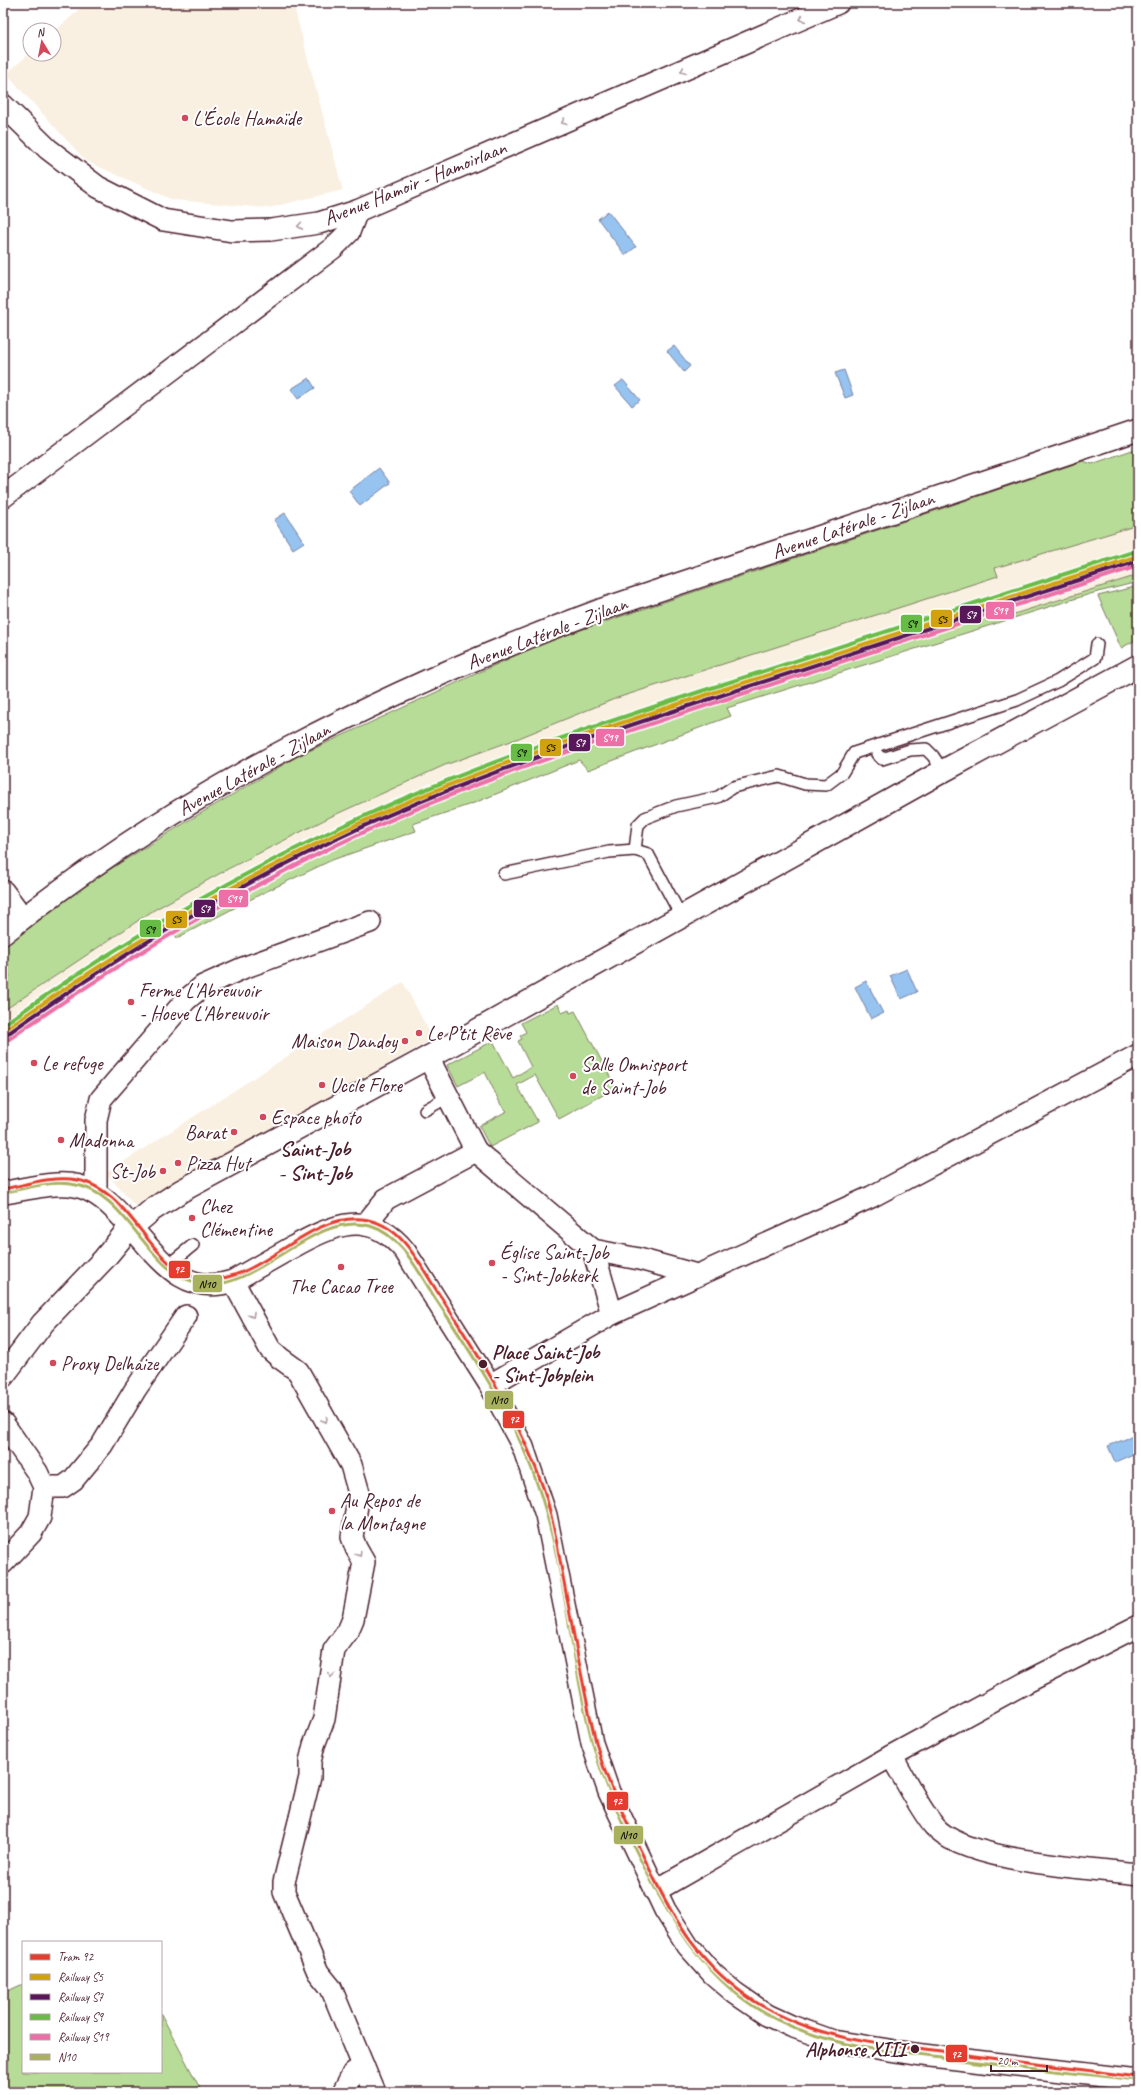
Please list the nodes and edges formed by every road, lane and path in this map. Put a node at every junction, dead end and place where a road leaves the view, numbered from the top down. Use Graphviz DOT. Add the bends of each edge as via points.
graph roads {
  1 [pos="838,3"];
  2 [pos="3,105"];
  3 [pos="357,211"];
  4 [pos="1138,430"];
  5 [pos="3,497"];
  6 [pos="1097,644"];
  7 [pos="1138,666"];
  8 [pos="877,754"];
  9 [pos="943,771"];
  10 [pos="635,850"];
  11 [pos="504,874"];
  12 [pos="3,891"];
  13 [pos="681,916"];
  14 [pos="23,918"];
  15 [pos="370,922"];
  16 [pos="3,934"];
  17 [pos="1138,1055"];
  18 [pos="428,1057"];
  19 [pos="448,1097"];
  20 [pos="425,1110"];
  21 [pos="476,1151"];
  22 [pos="92,1191"];
  23 [pos="3,1193"];
  24 [pos="365,1225"];
  25 [pos="131,1227"];
  26 [pos="193,1246"];
  27 [pos="593,1250"];
  28 [pos="167,1266"];
  29 [pos="697,1275"];
  30 [pos="233,1281"];
  31 [pos="612,1314"];
  32 [pos="186,1316"];
  33 [pos="3,1376"];
  34 [pos="490,1385"];
  35 [pos="3,1423"];
  36 [pos="44,1487"];
  37 [pos="3,1563"];
  38 [pos="1138,1626"];
  39 [pos="891,1756"];
  40 [pos="1138,1874"];
  41 [pos="655,1891"];
  42 [pos="363,2066"];
  43 [pos="1138,2080"];
  44 [pos="343,2092"];
  45 [pos="374,2092"];
  1 -- 3 [label="street, Avenue Hamoir - Hamoirlaan, one-way"];
  3 -- 2 [label="street, Avenue Hamoir - Hamoirlaan, one-way" via="319,223 271,230 232,231 163,220 98,187 48,149"];
  3 -- 5 [label="street" via="349,232 333,248"];
  4 -- 14 [label="street, Avenue Latérale - Zijlaan" via="600,610 519,640 351,716 228,781 114,852"];
  6 -- 10 [label="lane" via="1096,658 1058,681 978,714 938,724 854,753 842,773 826,785 805,784 779,776 733,787 718,797 676,806 645,818 638,825"];
  7 -- 9 [label="main road"];
  8 -- 9 [label="lane" via="882,759 910,750 926,749"];
  9 -- 13 [label="main road"];
  10 -- 11 [label="lane" via="609,852"];
  10 -- 13 [label="lane" via="648,854"];
  12 -- 14 [label="street"];
  13 -- 18 [label="main road"];
  14 -- 16 [label="street, Avenue Latérale - Zijlaan"];
  15 -- 22 [label="street" via="243,968 203,986 186,1000 101,1099 96,1120 96,1186"];
  17 -- 29 [label="street" via="870,1197"];
  18 -- 19 [label="street"];
  18 -- 25 [label="main road" via="181,1191"];
  19 -- 20 [label="lane"];
  19 -- 21 [label="street"];
  21 -- 24 [label="street" via="386,1199"];
  21 -- 27 [label="street"];
  22 -- 23 [label="main road" via="81,1186 59,1184"];
  22 -- 25 [label="main road" via="113,1206"];
  24 -- 30 [label="street" via="348,1223 331,1228"];
  24 -- 34 [label="street" via="383,1231 405,1251"];
  25 -- 28 [label="street"];
  25 -- 33 [label="main road" via="43,1323"];
  26 -- 28 [label="lane"];
  27 -- 29 [label="street" via="639,1259"];
  27 -- 31 [label="street"];
  28 -- 30 [label="street" via="184,1279 201,1285 218,1285"];
  29 -- 31 [label="street"];
  30 -- 42 [label="street, one-way" via="270,1349 298,1371 350,1465 359,1493 352,1538 364,1562 356,1605 348,1631 334,1650 324,1719 310,1762 310,1777 284,1882 284,1892 318,1972 331,1988"];
  31 -- 34 [label="street"];
  32 -- 36 [label="street" via="135,1390 102,1445 73,1480 63,1487"];
  34 -- 41 [label="street" via="523,1446 539,1490 592,1742 609,1792"];
  35 -- 36 [label="street" via="37,1472"];
  36 -- 37 [label="street" via="40,1517 31,1533"];
  38 -- 39 [label="street"];
  39 -- 40 [label="street" via="934,1827 956,1842 1017,1860"];
  39 -- 41 [label="street"];
  41 -- 43 [label="street" via="685,1941 713,1974 754,2006 790,2026 833,2041 886,2050 1037,2070"];
  42 -- 44 [label="street" via="353,2073"];
  42 -- 45 [label="street"];
}
